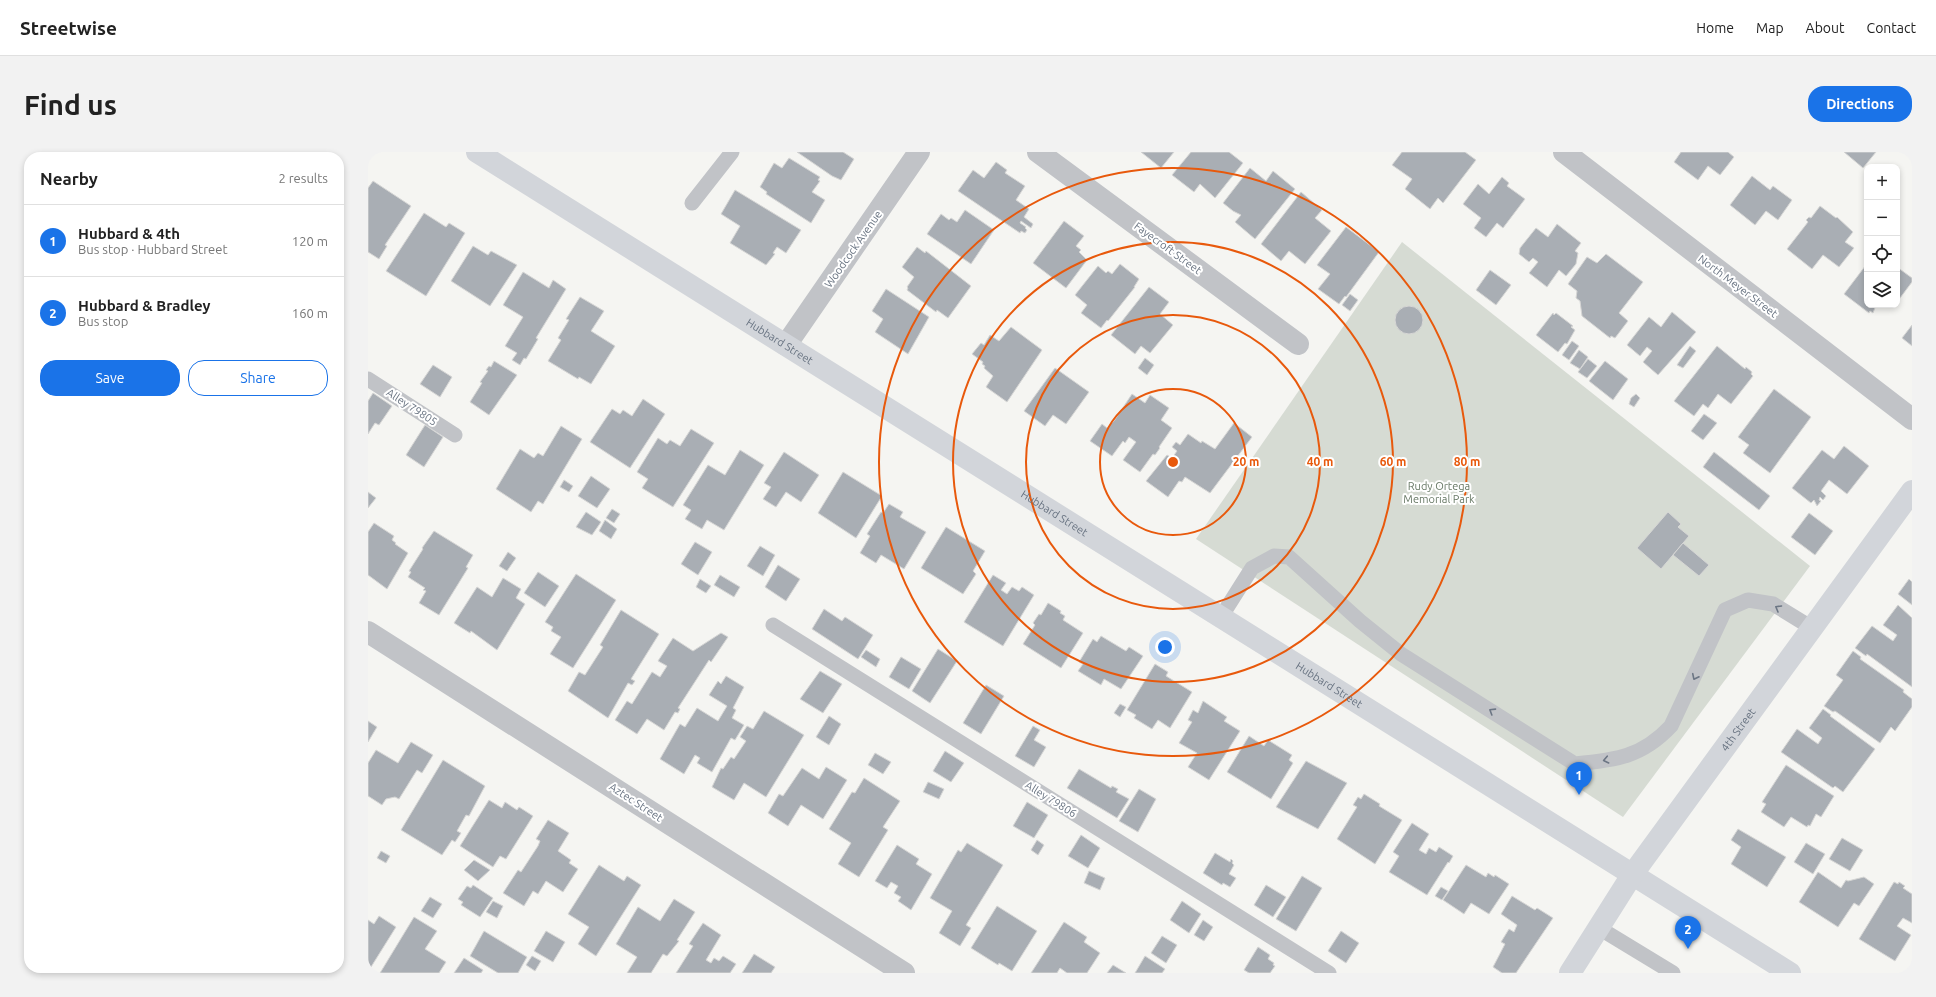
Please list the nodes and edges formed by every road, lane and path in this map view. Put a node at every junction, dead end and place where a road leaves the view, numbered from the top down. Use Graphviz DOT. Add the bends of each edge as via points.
graph roads {
  1 [pos="477,152"];
  2 [pos="732,152"];
  3 [pos="919,152"];
  4 [pos="1038,152"];
  5 [pos="1564,152"];
  6 [pos="692,204"];
  7 [pos="1298,344"];
  8 [pos="786,346"];
  9 [pos="368,379"];
  10 [pos="1912,419"];
  11 [pos="455,435"];
  12 [pos="1912,491"];
  13 [pos="1221,617"];
  14 [pos="773,624"];
  15 [pos="1812,628"];
  16 [pos="368,632"];
  17 [pos="1632,875"];
  18 [pos="1599,928"];
  19 [pos="904,973"];
  20 [pos="1329,973"];
  21 [pos="1570,973"];
  22 [pos="1673,973"];
  23 [pos="1790,973"];
  1 -- 8 [label="main road, Hubbard Street"];
  2 -- 6 [label="lane"];
  3 -- 8 [label="street, Woodcock Avenue"];
  4 -- 7 [label="street, Fayecroft Street"];
  5 -- 10 [label="street, North Meyer Street"];
  8 -- 13 [label="main road, Hubbard Street"];
  9 -- 11 [label="lane, Alley 79805"];
  12 -- 15 [label="main road, 4th Street"];
  15 -- 13 [label="lane, one-way" via="1773,604 1748,600 1726,610 1671,726 1658,741 1640,752 1575,764 1401,654 1289,557 1274,556 1252,568"];
  13 -- 17 [label="main road, Hubbard Street"];
  14 -- 20 [label="lane, Alley 79806"];
  15 -- 17 [label="main road, 4th Street"];
  16 -- 19 [label="street, Aztec Street"];
  17 -- 18 [label="main road, 4th Street"];
  17 -- 23 [label="main road, Hubbard Street"];
  18 -- 21 [label="main road, 4th Street"];
  18 -- 22 [label="lane"];
}
